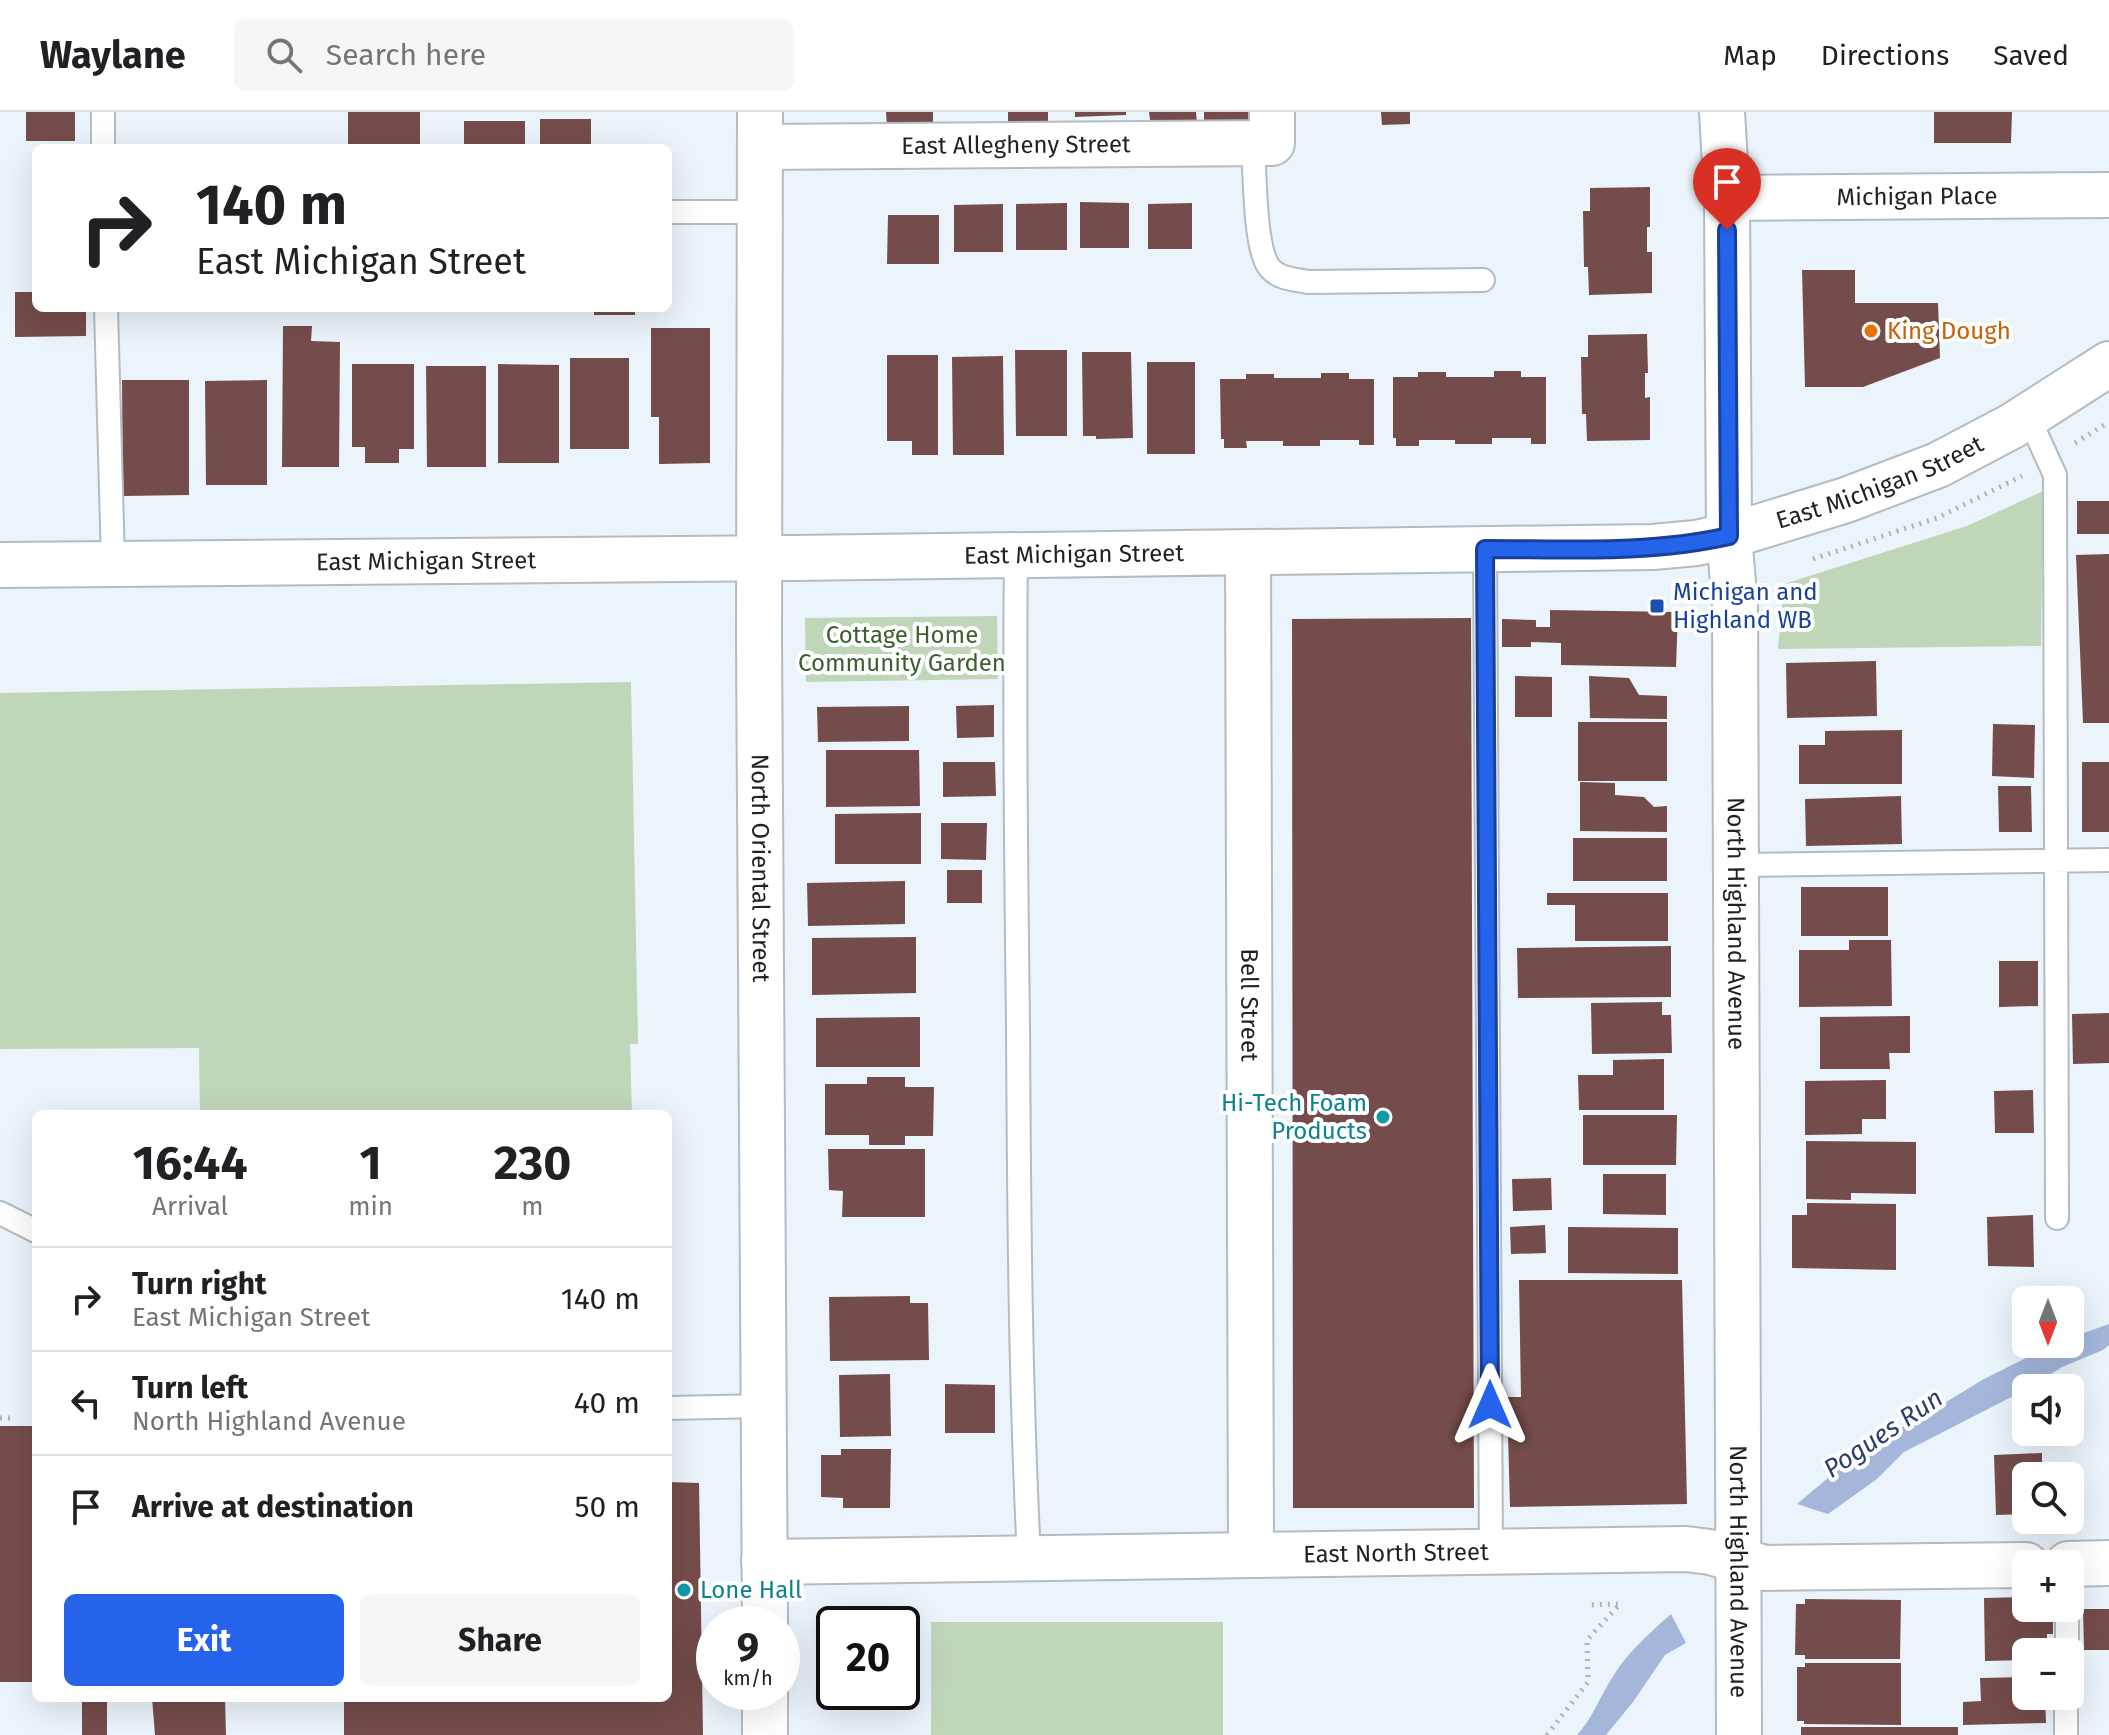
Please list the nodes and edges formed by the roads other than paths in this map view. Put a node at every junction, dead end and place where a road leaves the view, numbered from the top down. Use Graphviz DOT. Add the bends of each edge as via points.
graph roads {
  1 [pos="103,112"];
  2 [pos="1722,112"];
  3 [pos="760,130"];
  4 [pos="1266,133"];
  5 [pos="103,144"];
  6 [pos="2109,195"];
  7 [pos="1727,198"];
  8 [pos="672,212"];
  9 [pos="760,212"];
  10 [pos="1483,280"];
  11 [pos="106,312"];
  12 [pos="2109,364"];
  13 [pos="2028,416"];
  14 [pos="1729,536"];
  15 [pos="1485,549"];
  16 [pos="1248,553"];
  17 [pos="1016,555"];
  18 [pos="759,558"];
  19 [pos="113,563"];
  20 [pos="0,565"];
  21 [pos="2109,860"];
  22 [pos="2056,861"];
  23 [pos="1737,865"];
  24 [pos="0,1213"];
  25 [pos="2057,1218"];
  26 [pos="32,1229"];
  27 [pos="765,1406"];
  28 [pos="672,1408"];
  29 [pos="1491,1551"];
  30 [pos="1251,1554"];
  31 [pos="1029,1557"];
  32 [pos="1738,1560"];
  33 [pos="764,1562"];
  34 [pos="2109,1563"];
  35 [pos="2084,1564"];
  36 [pos="2012,1565"];
  37 [pos="765,1606"];
  38 [pos="765,1710"];
  39 [pos="2066,1710"];
  40 [pos="765,1735"];
  41 [pos="1739,1735"];
  42 [pos="2066,1735"];
  1 -- 5 [label="lane"];
  2 -- 7 [label="street, North Highland Avenue"];
  3 -- 4 [label="street, East Allegheny Street"];
  3 -- 9 [label="street, North Oriental Street"];
  4 -- 10 [label="lane" via="1260,243 1268,266 1280,276 1308,282"];
  6 -- 7 [label="street, Michigan Place"];
  7 -- 14 [label="street, North Highland Avenue"];
  8 -- 9 [label="lane"];
  9 -- 18 [label="street, North Oriental Street"];
  11 -- 19 [label="lane"];
  12 -- 13 [label="street, East Michigan Street"];
  13 -- 14 [label="street, East Michigan Street" via="1972,449 1908,477"];
  13 -- 22 [label="lane" via="2055,475"];
  14 -- 15 [label="street, East Michigan Street" via="1653,547"];
  14 -- 23 [label="street, North Highland Avenue"];
  15 -- 16 [label="street, East Michigan Street"];
  15 -- 29 [label="lane"];
  16 -- 17 [label="street, East Michigan Street"];
  16 -- 30 [label="street, Bell Street"];
  17 -- 18 [label="street, East Michigan Street"];
  17 -- 31 [label="lane" via="1019,1265"];
  18 -- 19 [label="street, East Michigan Street"];
  18 -- 27 [label="street, North Oriental Street"];
  19 -- 20 [label="street, East Michigan Street"];
  21 -- 22 [label="lane"];
  22 -- 23 [label="lane"];
  22 -- 25 [label="lane"];
  23 -- 32 [label="street, North Highland Avenue"];
  24 -- 26 [label="lane"];
  27 -- 28 [label="lane"];
  27 -- 33 [label="street, North Oriental Street"];
  29 -- 30 [label="street, East North Street"];
  29 -- 32 [label="street, East North Street" via="1686,1549"];
  30 -- 31 [label="street, East North Street"];
  31 -- 33 [label="street, East North Street"];
  32 -- 36 [label="street, East North Street" via="1765,1568"];
  32 -- 41 [label="street, North Highland Avenue"];
  33 -- 37 [label="street, North Oriental Street"];
  34 -- 35 [label="street"];
  38 -- 40 [label="street"];
  39 -- 42 [label="lane"];
}
